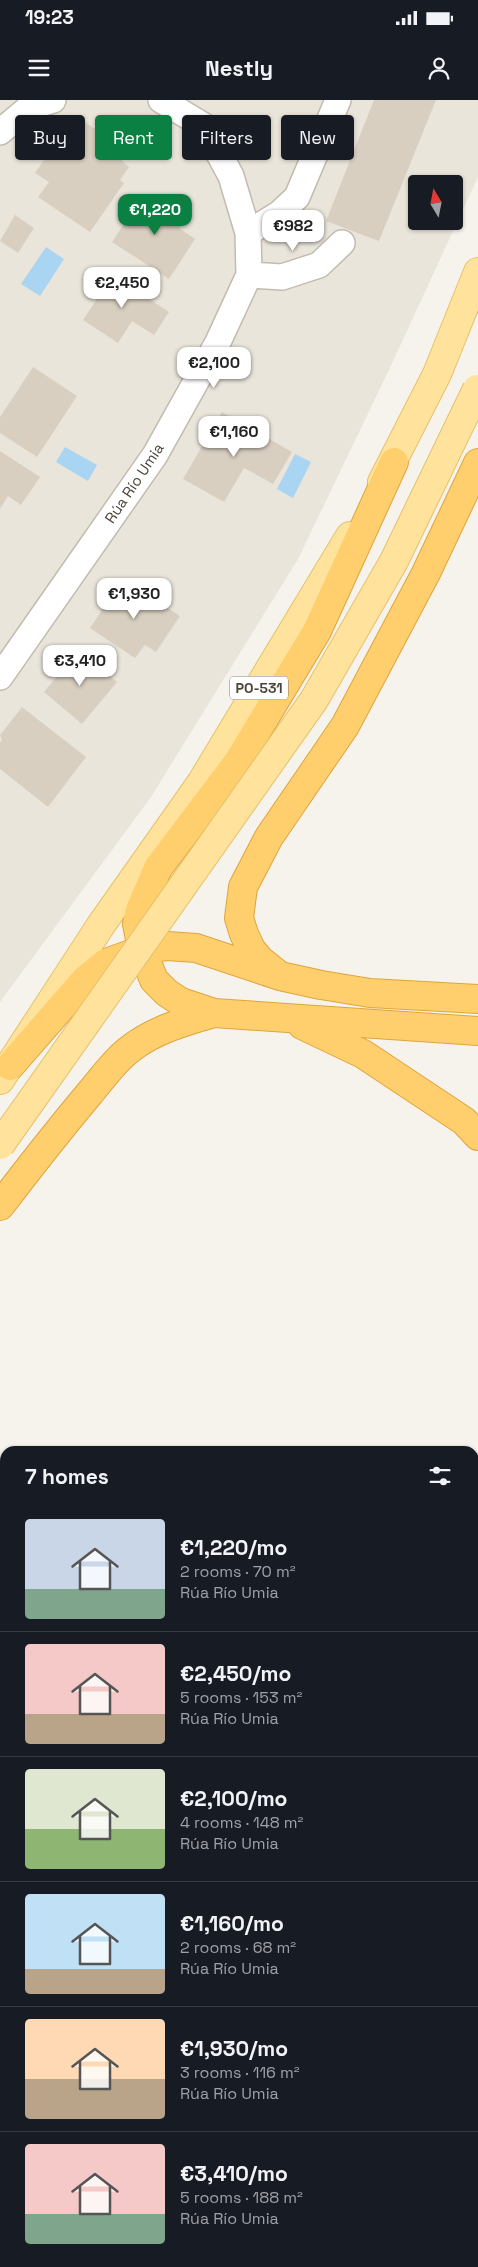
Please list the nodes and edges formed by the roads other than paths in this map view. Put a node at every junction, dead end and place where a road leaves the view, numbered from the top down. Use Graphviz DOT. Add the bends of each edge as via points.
graph roads {
  1 [pos="53,100"];
  2 [pos="161,100"];
  3 [pos="338,100"];
  4 [pos="0,132"];
  5 [pos="248,233"];
  6 [pos="342,243"];
  7 [pos="478,272"];
  8 [pos="249,275"];
  9 [pos="477,388"];
  10 [pos="394,462"];
  11 [pos="478,463"];
  12 [pos="0,677"];
  13 [pos="142,950"];
  14 [pos="280,976"];
  15 [pos="478,980"];
  16 [pos="398,994"];
  17 [pos="478,999"];
  18 [pos="214,1013"];
  19 [pos="287,1018"];
  20 [pos="478,1030"];
  21 [pos="5,1073"];
  22 [pos="478,1136"];
  23 [pos="0,1144"];
  24 [pos="0,1206"];
  1 -- 4 [label="street" via="30,107"];
  2 -- 5 [label="street, Rúa Río Umia" via="204,126 231,176"];
  3 -- 5 [label="street" via="297,198"];
  5 -- 8 [label="street, Rúa Río Umia"];
  6 -- 8 [label="street" via="320,265 282,277"];
  7 -- 10 [label="main road, PO-531" via="437,374"];
  8 -- 12 [label="street, Rúa Río Umia" via="218,342 155,455"];
  9 -- 23 [label="main road, PO-531, bridge" via="394,561 314,700"];
  10 -- 13 [label="highway" via="317,631 238,762 158,868 146,891 137,924"];
  10 -- 21 [label="main road, PO-531" via="201,783 101,925"];
  11 -- 14 [label="highway" via="426,573 345,726 269,837 243,888 239,918 250,949"];
  13 -- 14 [label="highway" via="167,946 196,948"];
  13 -- 18 [label="highway" via="154,980 167,993 181,1002"];
  13 -- 21 [label="highway" via="106,963 86,980"];
  14 -- 16 [label="highway" via="370,993"];
  15 -- 16 [label="highway" via="461,986"];
  16 -- 17 [label="highway"];
  18 -- 19 [label="highway"];
  18 -- 24 [label="highway" via="161,1031 130,1049 46,1144"];
  19 -- 20 [label="highway"];
  19 -- 22 [label="highway" via="363,1054 464,1121"];
}
